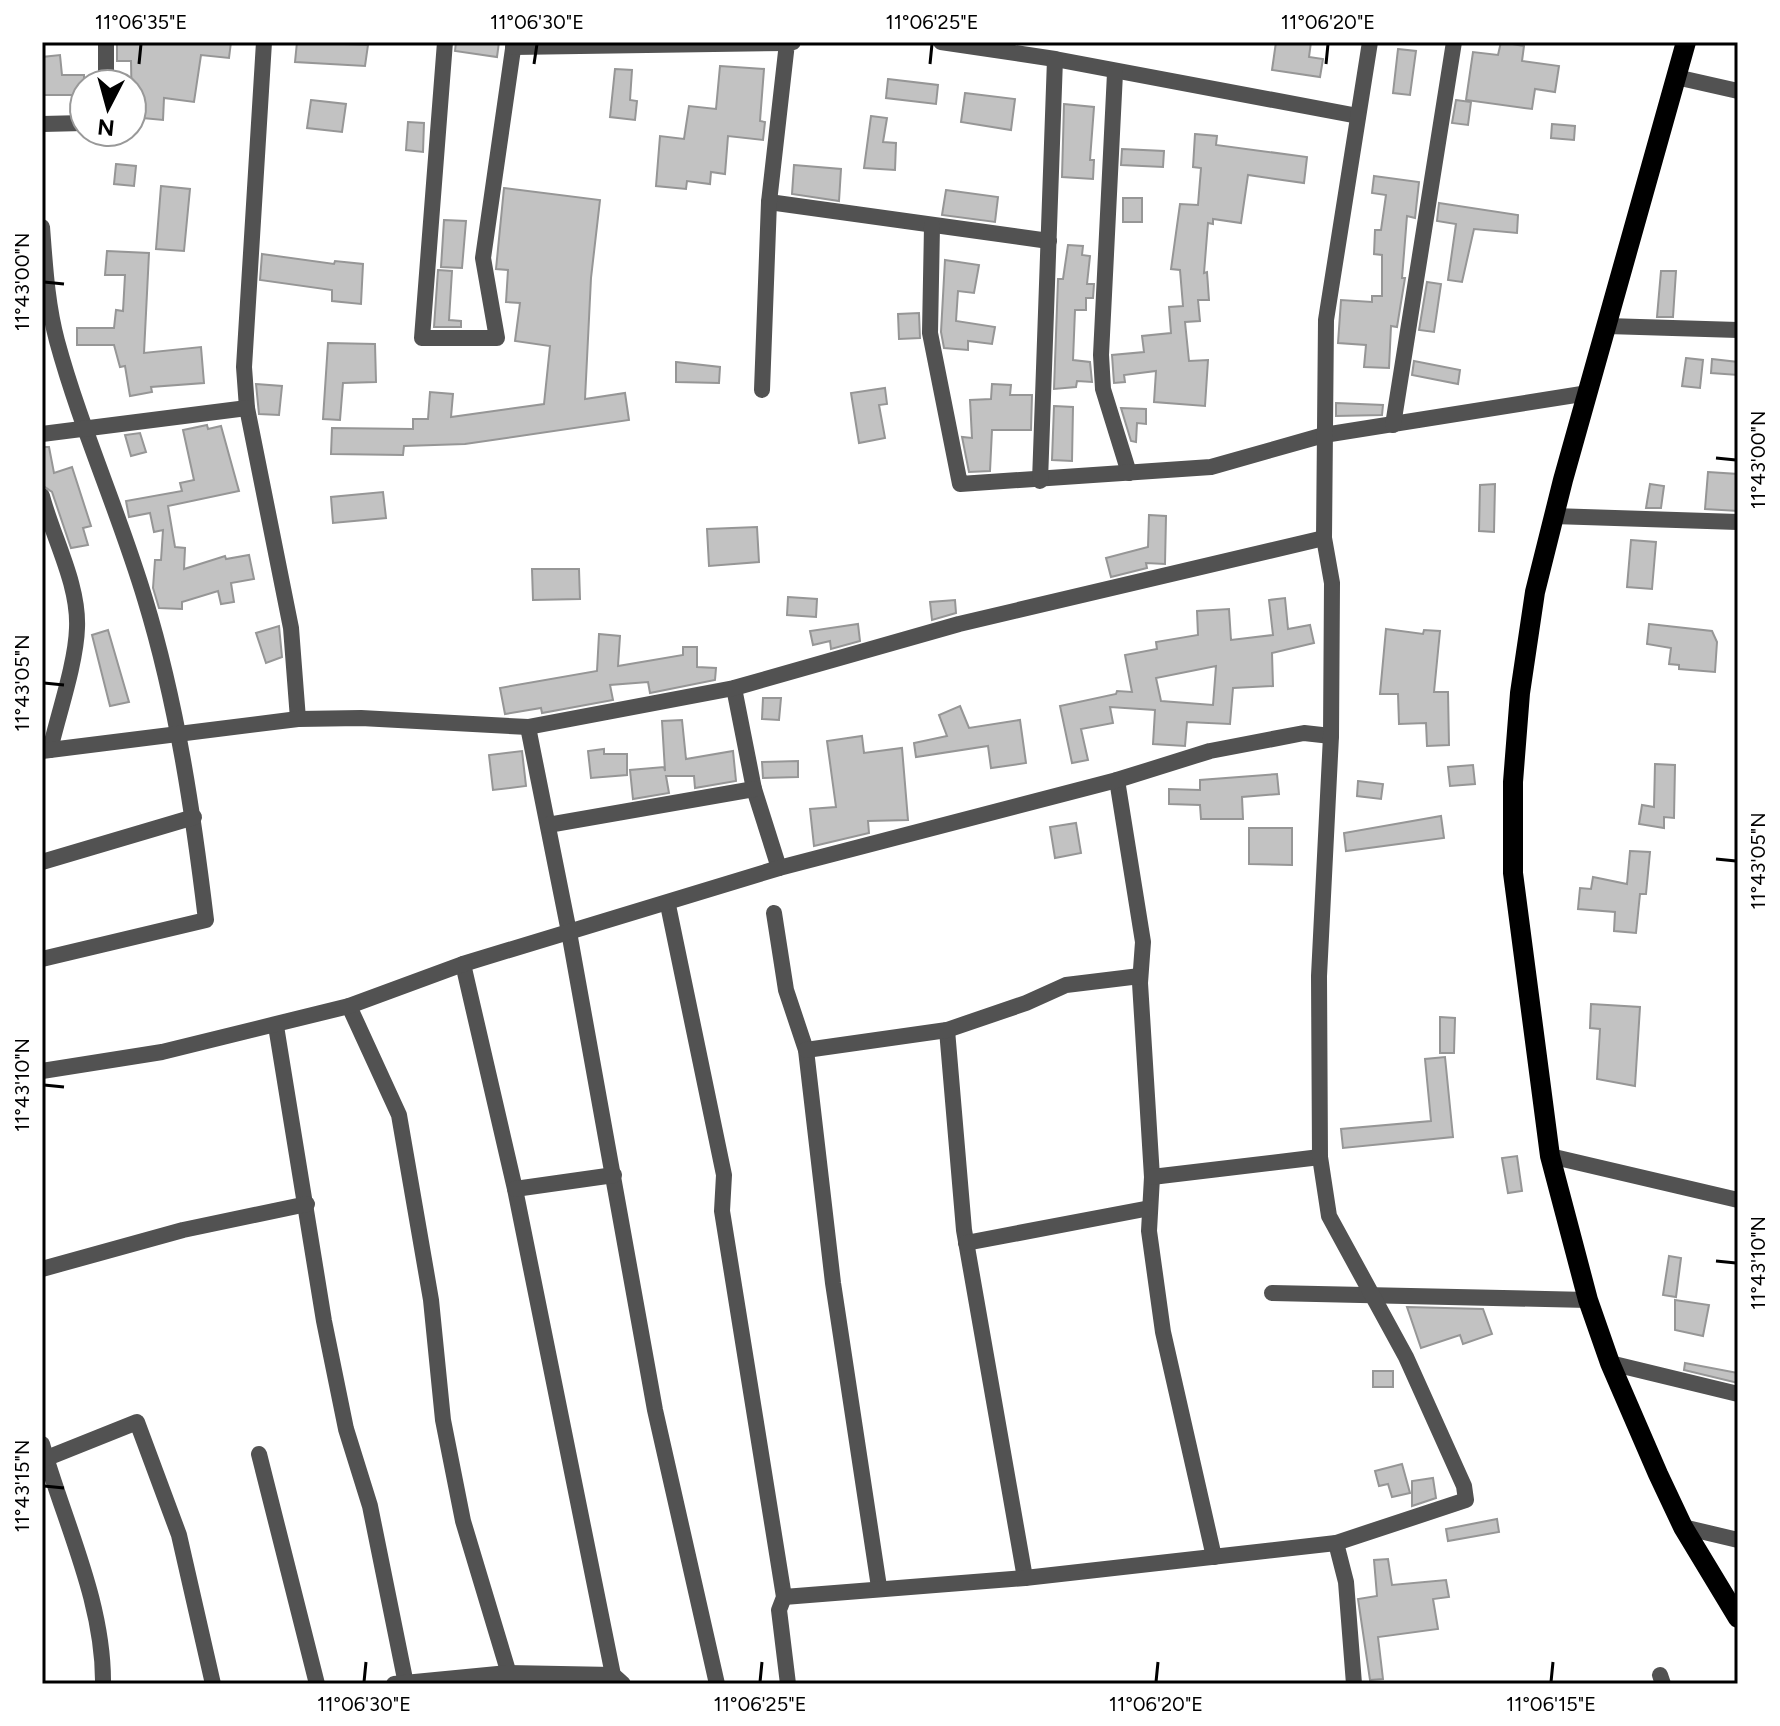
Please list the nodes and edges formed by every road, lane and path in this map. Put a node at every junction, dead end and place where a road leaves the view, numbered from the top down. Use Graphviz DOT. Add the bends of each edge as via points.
graph roads {
  1 [pos="106,42"];
  2 [pos="264,42"];
  3 [pos="445,42"];
  4 [pos="793,42"];
  5 [pos="941,42"];
  6 [pos="1370,42"];
  7 [pos="1454,42"];
  8 [pos="1686,42"];
  9 [pos="787,43"];
  10 [pos="513,45"];
  11 [pos="1055,59"];
  12 [pos="106,68"];
  13 [pos="1115,73"];
  14 [pos="1676,77"];
  15 [pos="1738,91"];
  16 [pos="1358,116"];
  17 [pos="68,123"];
  18 [pos="42,124"];
  19 [pos="769,202"];
  20 [pos="932,226"];
  21 [pos="42,227"];
  22 [pos="1049,241"];
  23 [pos="1607,326"];
  24 [pos="1738,330"];
  25 [pos="762,390"];
  26 [pos="1588,393"];
  27 [pos="247,408"];
  28 [pos="1393,425"];
  29 [pos="86,431"];
  30 [pos="42,434"];
  31 [pos="1324,435"];
  32 [pos="1129,473"];
  33 [pos="1040,481"];
  34 [pos="42,496"];
  35 [pos="1553,516"];
  36 [pos="1738,522"];
  37 [pos="1324,538"];
  38 [pos="734,688"];
  39 [pos="298,719"];
  40 [pos="528,727"];
  41 [pos="179,735"];
  42 [pos="1331,736"];
  43 [pos="46,751"];
  44 [pos="1117,780"];
  45 [pos="754,789"];
  46 [pos="194,817"];
  47 [pos="548,825"];
  48 [pos="42,862"];
  49 [pos="779,868"];
  50 [pos="668,905"];
  51 [pos="774,913"];
  52 [pos="569,932"];
  53 [pos="42,959"];
  54 [pos="463,964"];
  55 [pos="1140,976"];
  56 [pos="349,1006"];
  57 [pos="276,1026"];
  58 [pos="947,1030"];
  59 [pos="806,1050"];
  60 [pos="42,1071"];
  61 [pos="1550,1156"];
  62 [pos="1320,1157"];
  63 [pos="614,1175"];
  64 [pos="1152,1177"];
  65 [pos="515,1189"];
  66 [pos="1738,1200"];
  67 [pos="307,1204"];
  68 [pos="1150,1208"];
  69 [pos="966,1243"];
  70 [pos="42,1269"];
  71 [pos="1272,1293"];
  72 [pos="1370,1295"];
  73 [pos="1588,1300"];
  74 [pos="1610,1363"];
  75 [pos="1738,1394"];
  76 [pos="43,1454"];
  77 [pos="259,1454"];
  78 [pos="1683,1527"];
  79 [pos="1738,1540"];
  80 [pos="1336,1543"];
  81 [pos="1214,1557"];
  82 [pos="1025,1578"];
  83 [pos="879,1587"];
  84 [pos="784,1597"];
  85 [pos="1738,1618"];
  86 [pos="510,1678"];
  87 [pos="618,1679"];
  88 [pos="402,1683"];
  89 [pos="103,1684"];
  90 [pos="213,1684"];
  91 [pos="317,1684"];
  92 [pos="717,1684"];
  93 [pos="788,1684"];
  94 [pos="1354,1684"];
  1 -- 12 [label="street"];
  2 -- 27 [label="street" via="245,324"];
  3 -- 10 [label="street" via="422,338 497,338 483,258"];
  4 -- 9 [label="street"];
  5 -- 11 [label="street"];
  6 -- 16 [label="street"];
  7 -- 28 [label="street"];
  8 -- 14 [label="main road"];
  9 -- 10 [label="street"];
  9 -- 19 [label="street"];
  11 -- 13 [label="street"];
  11 -- 22 [label="street"];
  13 -- 16 [label="street"];
  13 -- 32 [label="street" via="1101,355 1103,389"];
  14 -- 15 [label="street"];
  14 -- 23 [label="main road"];
  16 -- 31 [label="street" via="1326,320"];
  17 -- 18 [label="street"];
  19 -- 20 [label="street"];
  19 -- 25 [label="street"];
  20 -- 22 [label="street"];
  20 -- 33 [label="street" via="930,333 960,484"];
  21 -- 29 [label="street" via="57,339"];
  22 -- 33 [label="street"];
  23 -- 24 [label="street"];
  23 -- 26 [label="main road"];
  26 -- 28 [label="street"];
  26 -- 35 [label="main road"];
  27 -- 29 [label="street"];
  27 -- 39 [label="street" via="291,628"];
  28 -- 31 [label="street"];
  29 -- 30 [label="street"];
  29 -- 41 [label="street" via="146,599"];
  31 -- 32 [label="street" via="1211,467"];
  31 -- 37 [label="street"];
  32 -- 33 [label="street"];
  34 -- 43 [label="street" via="71,582 77,628"];
  35 -- 36 [label="street"];
  35 -- 61 [label="main road" via="1522,678 1513,782 1513,873"];
  37 -- 38 [label="street" via="959,624"];
  37 -- 42 [label="street" via="1332,583"];
  38 -- 40 [label="street"];
  38 -- 45 [label="street"];
  39 -- 40 [label="street"];
  39 -- 41 [label="street"];
  40 -- 47 [label="street"];
  41 -- 43 [label="street"];
  41 -- 46 [label="street"];
  42 -- 44 [label="street" via="1304,733 1210,751"];
  42 -- 62 [label="street" via="1319,976"];
  44 -- 49 [label="street"];
  44 -- 55 [label="street" via="1143,942"];
  45 -- 47 [label="street"];
  45 -- 49 [label="street"];
  46 -- 48 [label="street"];
  46 -- 53 [label="street" via="206,920"];
  47 -- 52 [label="street"];
  49 -- 50 [label="street"];
  50 -- 52 [label="street"];
  50 -- 84 [label="street" via="724,1175 722,1211"];
  51 -- 59 [label="street" via="786,990"];
  52 -- 54 [label="street"];
  52 -- 63 [label="street"];
  54 -- 56 [label="street"];
  54 -- 65 [label="street"];
  55 -- 58 [label="street" via="1066,985"];
  55 -- 64 [label="street"];
  56 -- 57 [label="street"];
  56 -- 86 [label="street" via="399,1115 463,1521"];
  57 -- 60 [label="street" via="162,1052"];
  57 -- 67 [label="street"];
  58 -- 59 [label="street"];
  58 -- 69 [label="street"];
  59 -- 83 [label="street" via="833,1283"];
  61 -- 66 [label="street"];
  61 -- 73 [label="main road"];
  62 -- 64 [label="street"];
  62 -- 72 [label="street" via="1329,1216"];
  63 -- 65 [label="street"];
  63 -- 92 [label="street" via="655,1410"];
  64 -- 68 [label="street"];
  65 -- 87 [label="street"];
  67 -- 70 [label="street" via="183,1230"];
  67 -- 88 [label="street" via="324,1321 346,1429 370,1506"];
  68 -- 69 [label="street"];
  68 -- 81 [label="street" via="1163,1332"];
  69 -- 82 [label="street"];
  71 -- 72 [label="street"];
  72 -- 73 [label="street"];
  72 -- 80 [label="street" via="1406,1357 1466,1500"];
  73 -- 74 [label="main road"];
  74 -- 75 [label="street"];
  74 -- 78 [label="main road"];
  76 -- 89 [label="street" via="93,1606 104,1654"];
  76 -- 90 [label="street" via="137,1422 179,1535"];
  77 -- 91 [label="street"];
  78 -- 79 [label="street"];
  78 -- 85 [label="main road"];
  80 -- 81 [label="street"];
  80 -- 94 [label="street" via="1346,1582"];
  81 -- 82 [label="street"];
  82 -- 83 [label="street" via="888,1591"];
  83 -- 84 [label="street"];
  84 -- 93 [label="street" via="779,1610"];
  86 -- 87 [label="street"];
  86 -- 88 [label="street"];
}
